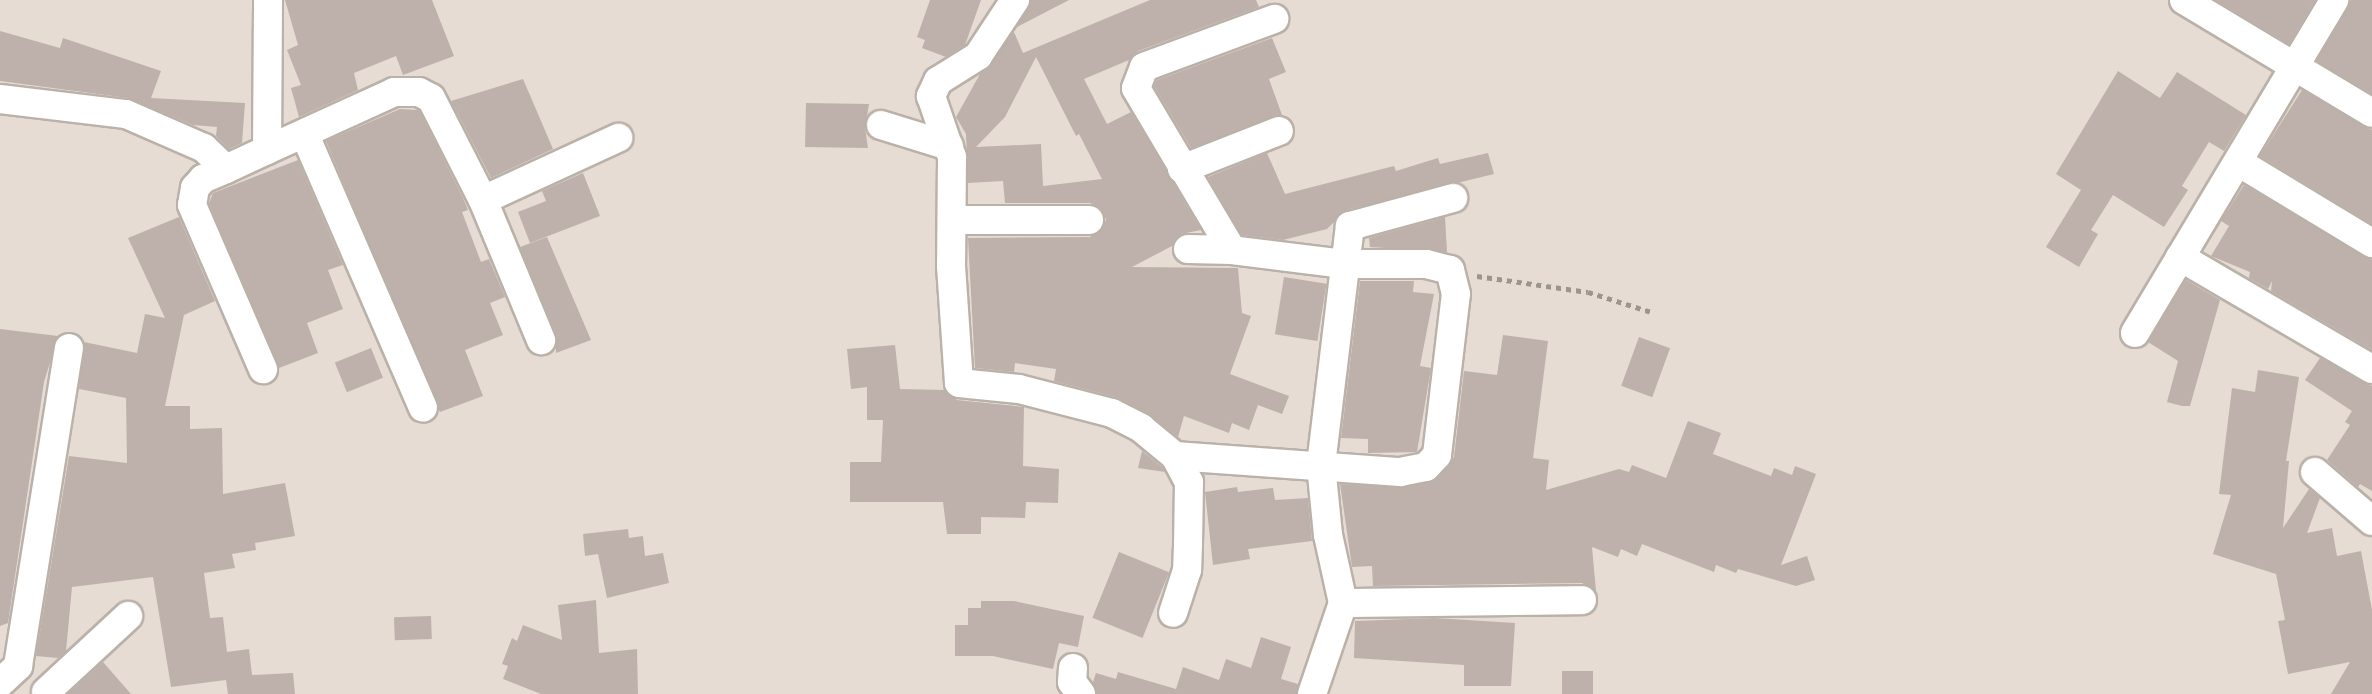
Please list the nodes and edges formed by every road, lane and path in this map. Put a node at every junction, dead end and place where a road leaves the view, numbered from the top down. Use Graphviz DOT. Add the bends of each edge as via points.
graph roads {
  1 [pos="268,0"];
  2 [pos="1016,0"];
  3 [pos="2184,0"];
  4 [pos="2334,0"];
  5 [pos="1274,19"];
  6 [pos="2297,68"];
  7 [pos="0,99"];
  8 [pos="2372,113"];
  9 [pos="881,125"];
  10 [pos="1279,131"];
  11 [pos="305,135"];
  12 [pos="618,138"];
  13 [pos="949,146"];
  14 [pos="267,150"];
  15 [pos="2238,162"];
  16 [pos="226,169"];
  17 [pos="1182,169"];
  18 [pos="1453,198"];
  19 [pos="482,200"];
  20 [pos="952,220"];
  21 [pos="1089,220"];
  22 [pos="2372,243"];
  23 [pos="1188,249"];
  24 [pos="1233,250"];
  25 [pos="2180,257"];
  26 [pos="1344,264"];
  27 [pos="1452,274"];
  28 [pos="1651,312"];
  29 [pos="2134,333"];
  30 [pos="541,340"];
  31 [pos="69,348"];
  32 [pos="263,369"];
  33 [pos="2372,369"];
  34 [pos="423,408"];
  35 [pos="1175,456"];
  36 [pos="1321,465"];
  37 [pos="2315,472"];
  38 [pos="2372,522"];
  39 [pos="1581,600"];
  40 [pos="1343,603"];
  41 [pos="1173,613"];
  42 [pos="128,616"];
  43 [pos="9,674"];
  44 [pos="47,693"];
  45 [pos="1312,694"];
  1 -- 14 [label="street"];
  2 -- 13 [label="street" via="978,56 934,87 933,106"];
  3 -- 6 [label="street"];
  4 -- 6 [label="street"];
  5 -- 17 [label="street" via="1139,72 1136,88"];
  6 -- 8 [label="street"];
  6 -- 15 [label="street"];
  7 -- 16 [label="street" via="126,114 204,148"];
  9 -- 13 [label="street"];
  10 -- 17 [label="street"];
  11 -- 14 [label="street"];
  11 -- 19 [label="street" via="394,93 419,92 439,108"];
  11 -- 34 [label="street"];
  12 -- 19 [label="street"];
  13 -- 20 [label="street"];
  14 -- 16 [label="street"];
  15 -- 22 [label="street"];
  15 -- 25 [label="street"];
  16 -- 32 [label="street" via="203,179 195,188 192,205"];
  17 -- 24 [label="street"];
  18 -- 26 [label="street" via="1352,224"];
  19 -- 30 [label="street"];
  20 -- 21 [label="street"];
  20 -- 35 [label="street" via="961,384 1019,389 1112,412"];
  23 -- 24 [label="street"];
  24 -- 26 [label="street"];
  25 -- 29 [label="street"];
  25 -- 33 [label="street"];
  26 -- 27 [label="street" via="1426,264"];
  26 -- 36 [label="street"];
  27 -- 28 [label="path" via="1588,292"];
  27 -- 36 [label="street" via="1456,294 1437,455 1426,467 1410,471"];
  31 -- 43 [label="street"];
  35 -- 36 [label="street"];
  35 -- 41 [label="street" via="1189,482 1187,570"];
  36 -- 40 [label="street" via="1328,535"];
  37 -- 38 [label="street"];
  39 -- 40 [label="street"];
  40 -- 45 [label="street"];
  42 -- 44 [label="street"];
  43 -- 44 [label="street"];
}
